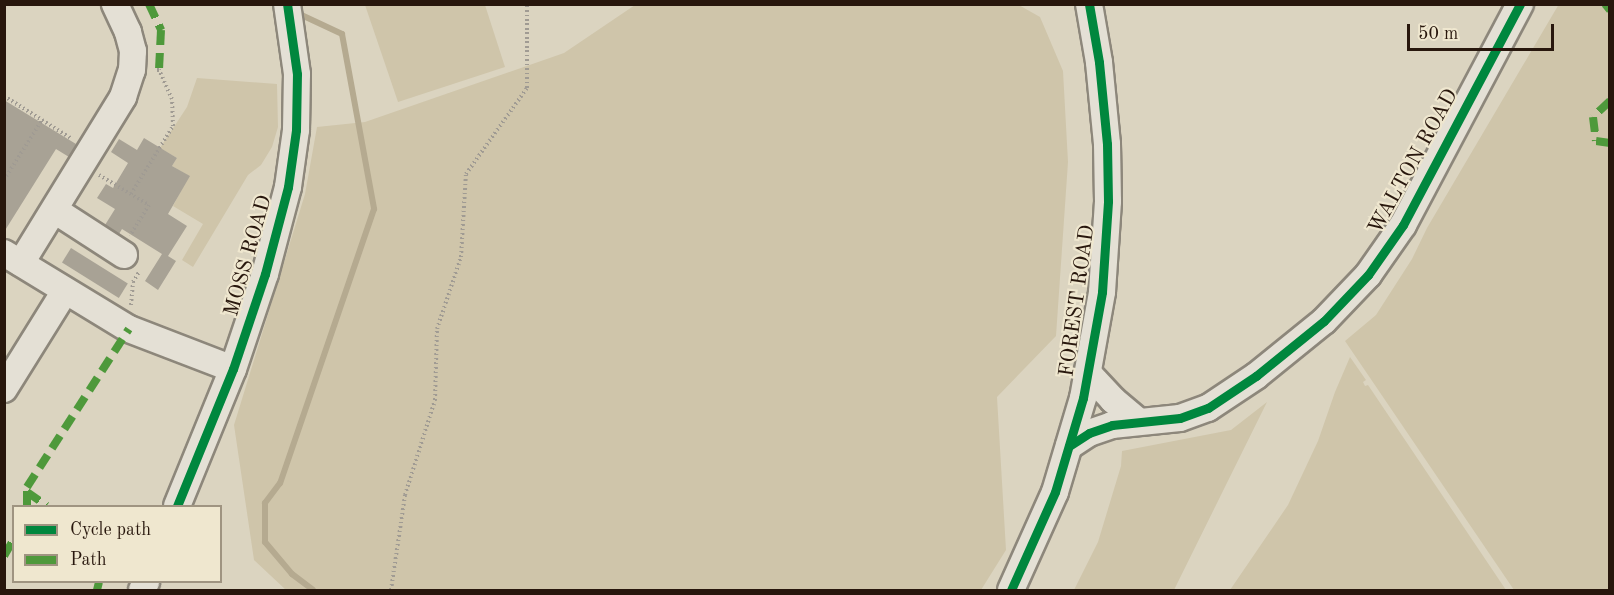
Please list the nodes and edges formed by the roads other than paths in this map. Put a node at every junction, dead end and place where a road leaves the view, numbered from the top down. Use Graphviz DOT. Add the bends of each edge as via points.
graph roads {
  1 [pos="115,4"];
  2 [pos="1089,4"];
  3 [pos="1520,4"];
  4 [pos="289,13"];
  5 [pos="56,211"];
  6 [pos="124,255"];
  7 [pos="13,258"];
  8 [pos="65,291"];
  9 [pos="233,369"];
  10 [pos="1088,373"];
  11 [pos="4,389"];
  12 [pos="1138,421"];
  13 [pos="1068,446"];
  14 [pos="178,505"];
  15 [pos="1011,591"];
  1 -- 5 [label="street" via="133,51 132,70 123,97"];
  2 -- 10 [label="street, FOREST ROAD" via="1104,103 1108,174 1102,292"];
  3 -- 12 [label="street, WALTON ROAD" via="1403,225 1368,275 1324,321 1216,404 1180,418"];
  4 -- 9 [label="street, MOSS ROAD" via="297,74 296,130 288,187 266,274"];
  5 -- 6 [label="street"];
  5 -- 7 [label="street"];
  7 -- 8 [label="street"];
  8 -- 9 [label="street" via="129,329"];
  8 -- 11 [label="street"];
  9 -- 14 [label="street, MOSS ROAD"];
  10 -- 12 [label="street"];
  10 -- 13 [label="street, FOREST ROAD"];
  12 -- 13 [label="street, WALTON ROAD" via="1101,428"];
  13 -- 15 [label="street, FOREST ROAD" via="1045,516"];
}
